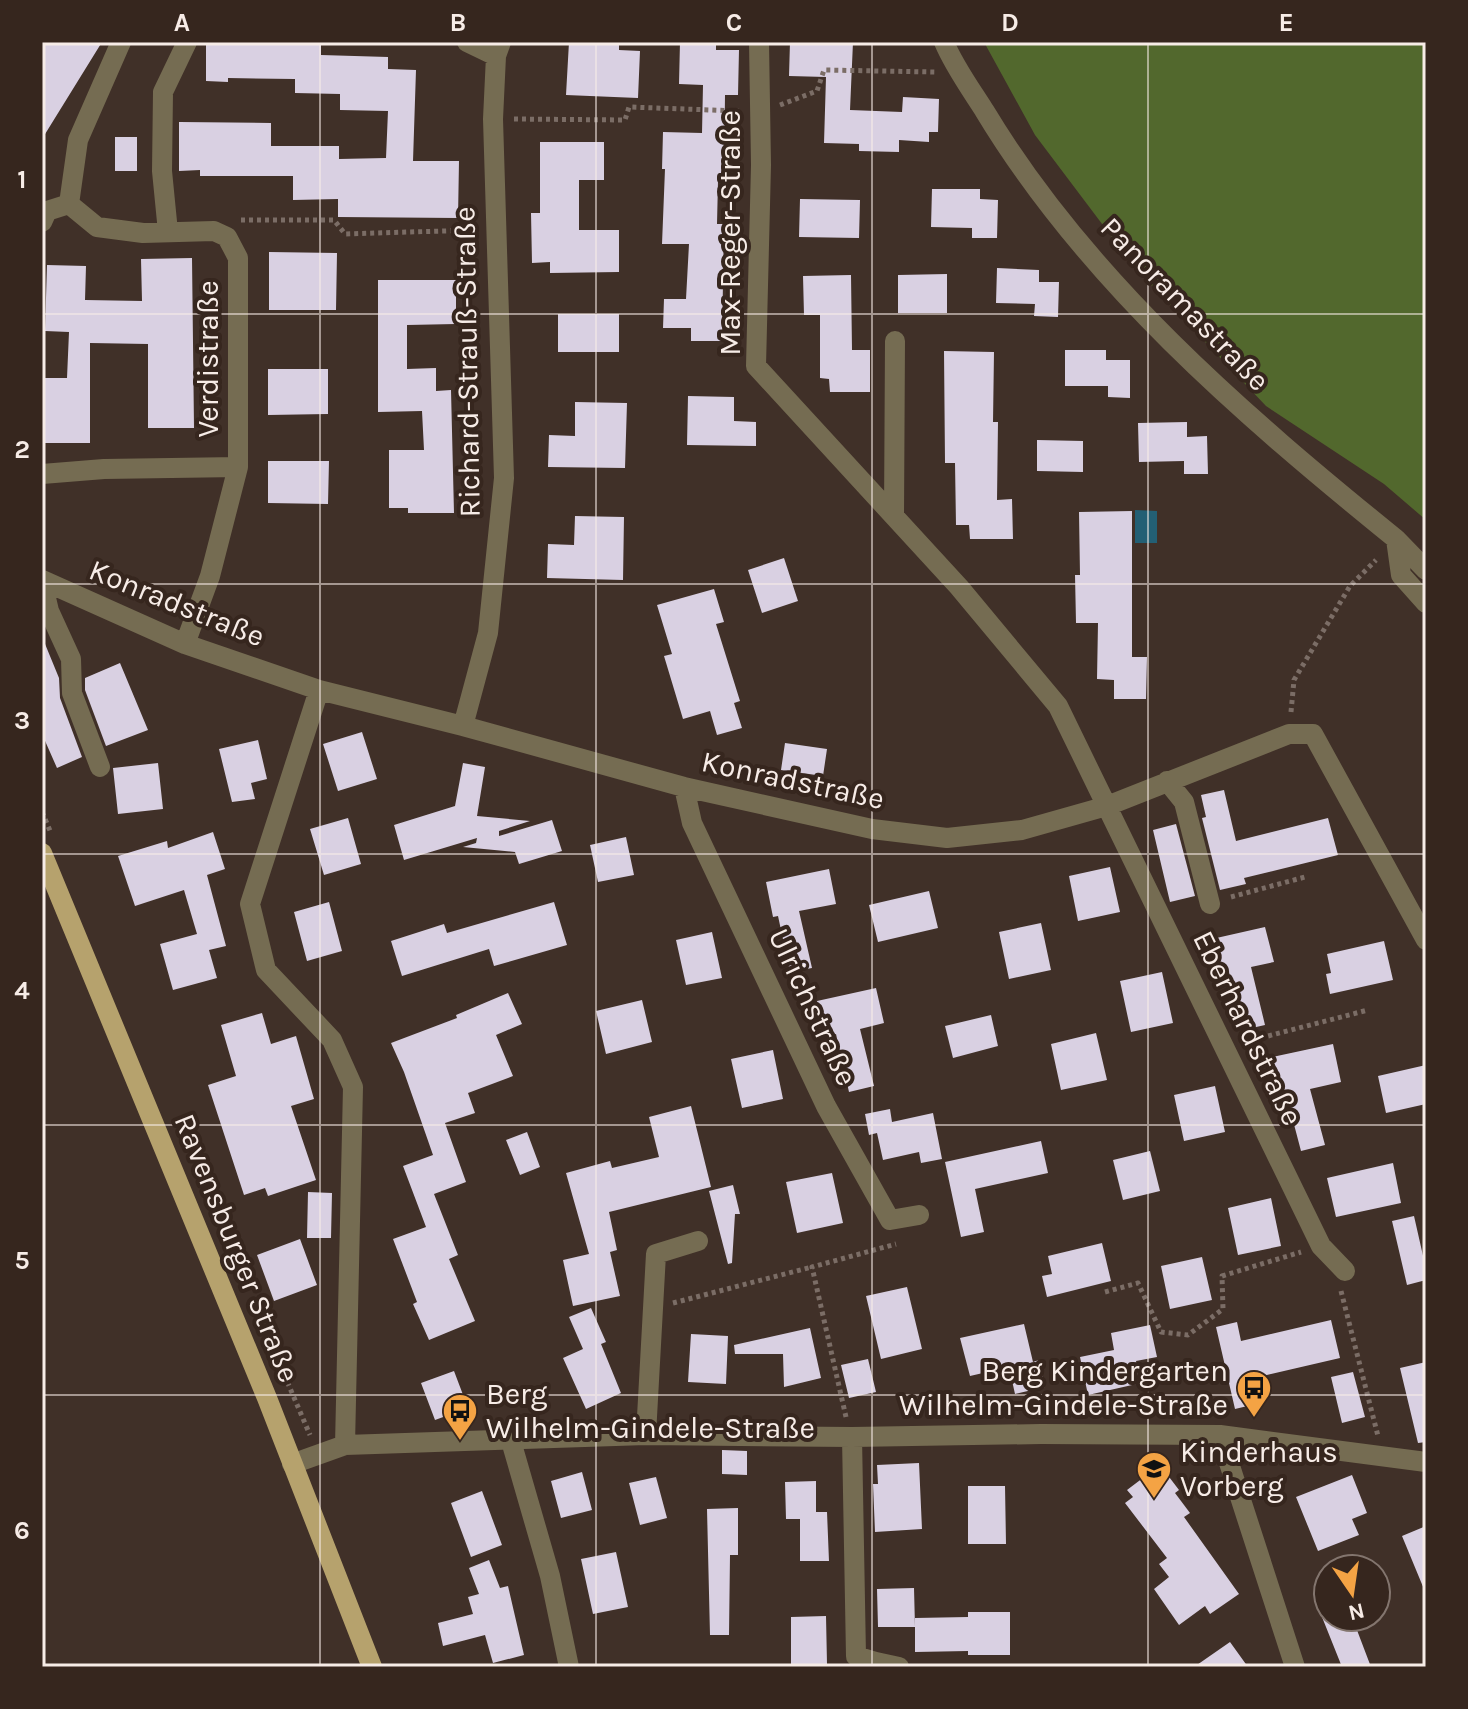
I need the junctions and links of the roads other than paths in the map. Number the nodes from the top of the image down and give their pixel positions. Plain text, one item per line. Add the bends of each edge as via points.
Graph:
1 (121, 42) edge
2 (187, 42) edge
3 (467, 42) edge
4 (759, 42) edge
5 (944, 42) edge
6 (498, 49) edge
7 (69, 204) junction
8 (42, 222) edge
9 (168, 232) junction
10 (895, 341) dead end
11 (238, 467) junction
12 (42, 474) edge
13 (894, 516) junction
14 (1396, 539) junction
15 (1426, 570) edge
16 (42, 581) edge
17 (1426, 603) edge
18 (185, 644) junction
19 (319, 690) junction
20 (463, 726) junction
21 (100, 767) dead end
22 (1167, 781) junction
23 (684, 787) junction
24 (1107, 806) junction
25 (42, 853) edge
26 (1210, 904) dead end
27 (1426, 940) edge
28 (919, 1215) dead end
29 (698, 1241) dead end
30 (1345, 1271) road end
31 (646, 1435) junction
32 (1220, 1435) junction
33 (852, 1437) junction
34 (511, 1441) junction
35 (345, 1445) junction
36 (1426, 1462) edge
37 (292, 1464) junction
38 (876, 1665) edge
39 (372, 1667) edge
40 (569, 1667) edge
41 (899, 1667) edge
42 (1295, 1667) edge

1 - 7 street via 78,140
2 - 9 street via 163,92
3 - 6 street
4 - 13 street, Max-Reger-Straße via 756,366
5 - 14 street, Panoramastraße via 1015,161 1109,277 1190,361
6 - 20 street, Richard-Strauß-Straße via 493,119 504,478 488,633
7 - 8 street via 47,211
7 - 9 street, Verdistraße via 97,227
9 - 11 street, Verdistraße via 214,231 227,237 238,258
10 - 13 street
11 - 12 street
11 - 18 street, Verdistraße via 210,576
13 - 24 street, Max-Reger-Straße via 1058,706
14 - 15 street, Panoramastraße
14 - 17 street via 1401,575
16 - 18 street, Konradstraße
16 - 21 street via 71,659 72,693
18 - 19 street, Konradstraße
19 - 20 street, Konradstraße
19 - 35 street via 250,904 266,970 332,1040 353,1087
20 - 23 street, Konradstraße
22 - 24 street, Konradstraße
22 - 26 street via 1184,802
22 - 27 street, Konradstraße via 1289,734 1313,734
23 - 24 street, Konradstraße via 872,829 947,838 1022,830
23 - 28 street, Ulrichstraße via 692,823 819,1092 890,1220
24 - 30 street, Eberhardstraße via 1321,1246
25 - 37 main road, Ravensburger Straße
29 - 31 street via 656,1254
31 - 33 street
31 - 34 street
32 - 33 street
32 - 36 street
32 - 42 street
33 - 38 street via 856,1656
34 - 35 street
34 - 40 street via 550,1576
35 - 37 street
37 - 39 main road, Ravensburger Straße
38 - 41 street

